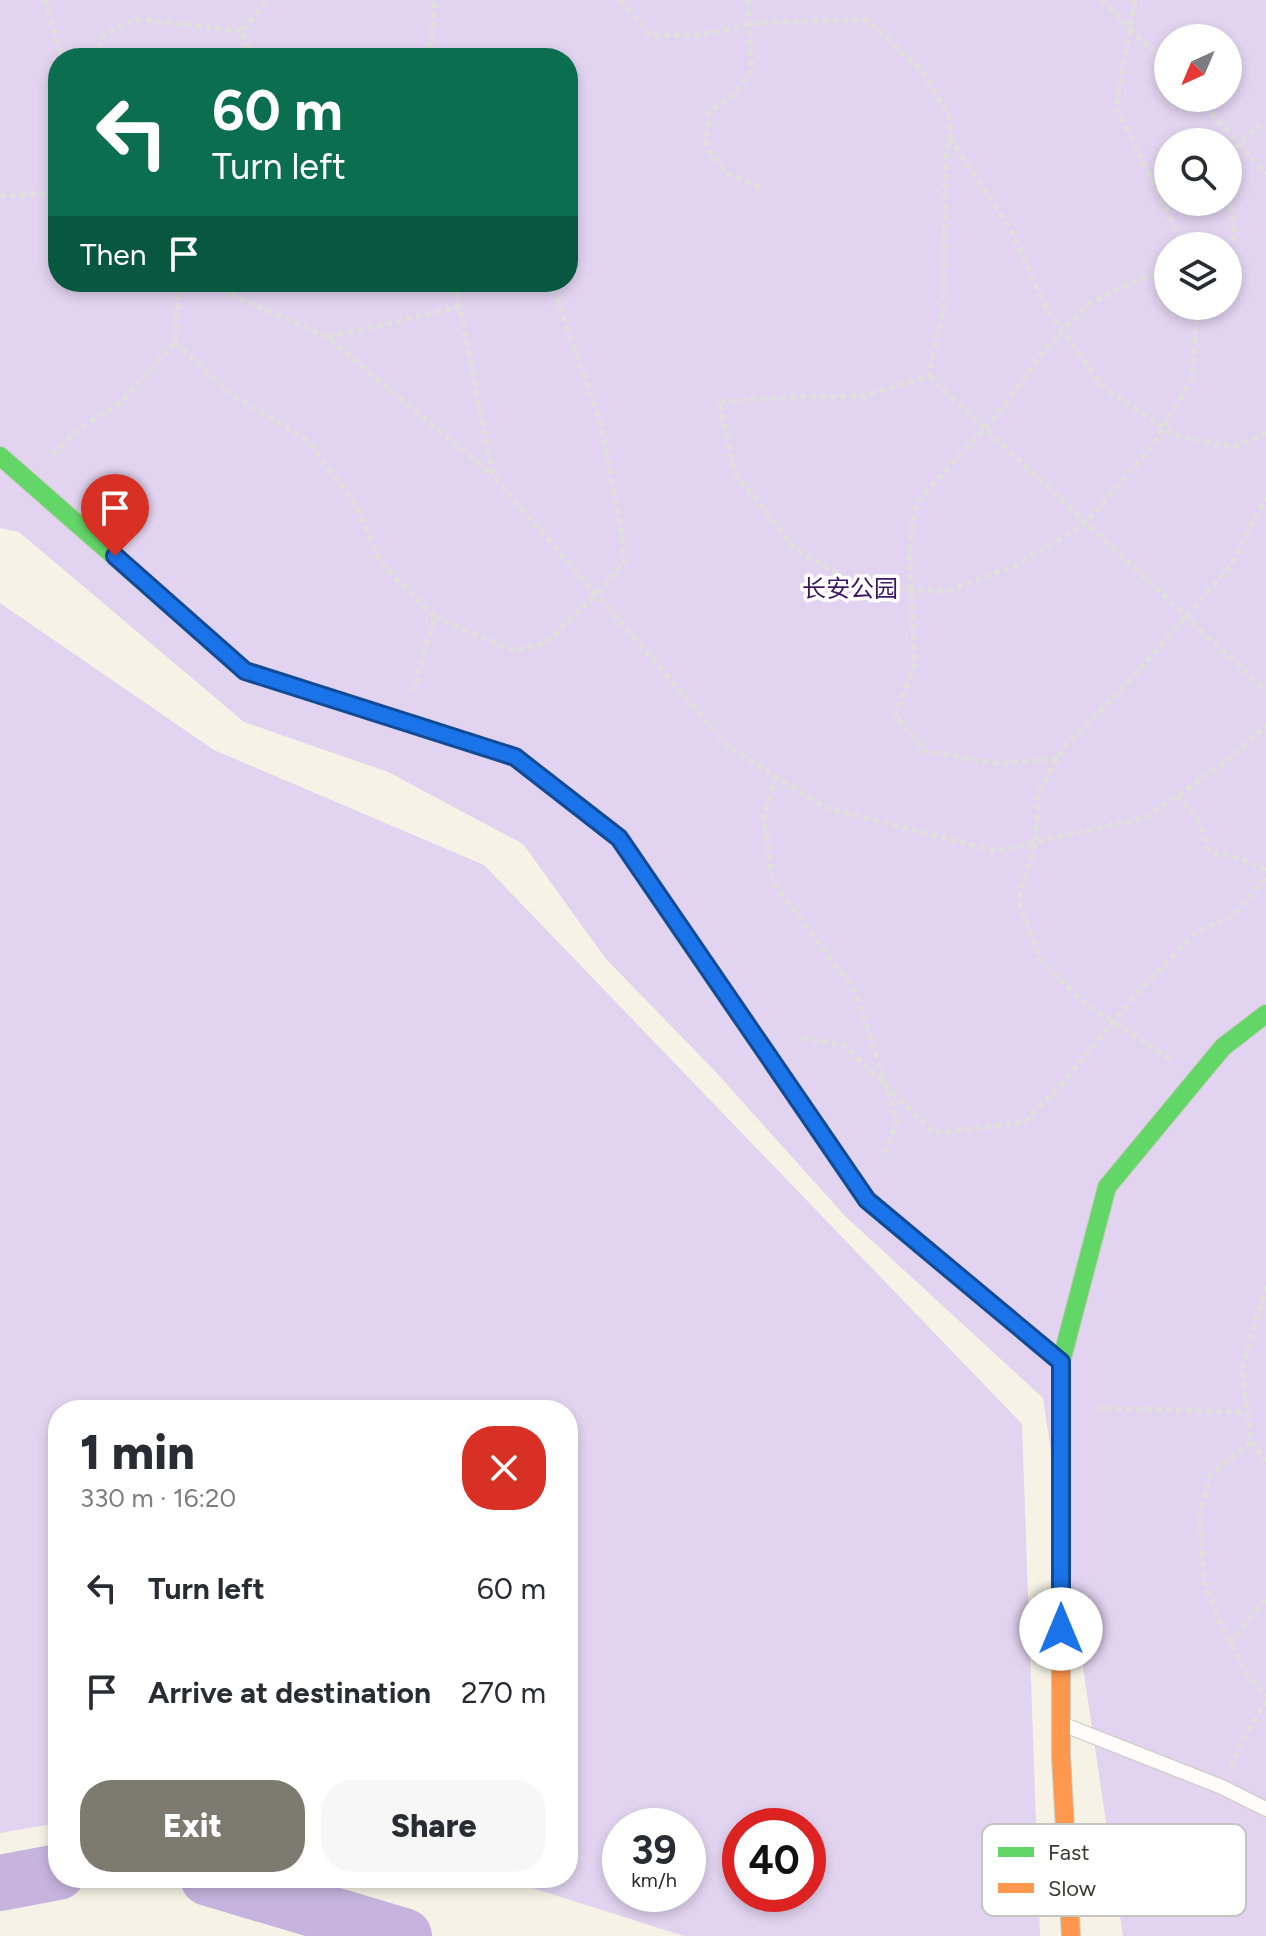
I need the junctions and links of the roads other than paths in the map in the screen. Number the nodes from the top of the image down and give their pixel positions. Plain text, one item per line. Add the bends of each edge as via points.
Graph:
1 (0, 456) edge
2 (1266, 1014) edge
3 (1061, 1362) junction
4 (1061, 1724) junction
5 (1266, 1809) edge
6 (1065, 1824) edge
7 (1070, 1916) edge
8 (1071, 1936) edge

1 - 3 street via 245,671 515,757 619,838 867,1200
2 - 3 street via 1223,1047 1107,1187
3 - 4 street
4 - 5 lane
4 - 6 street
7 - 8 street

